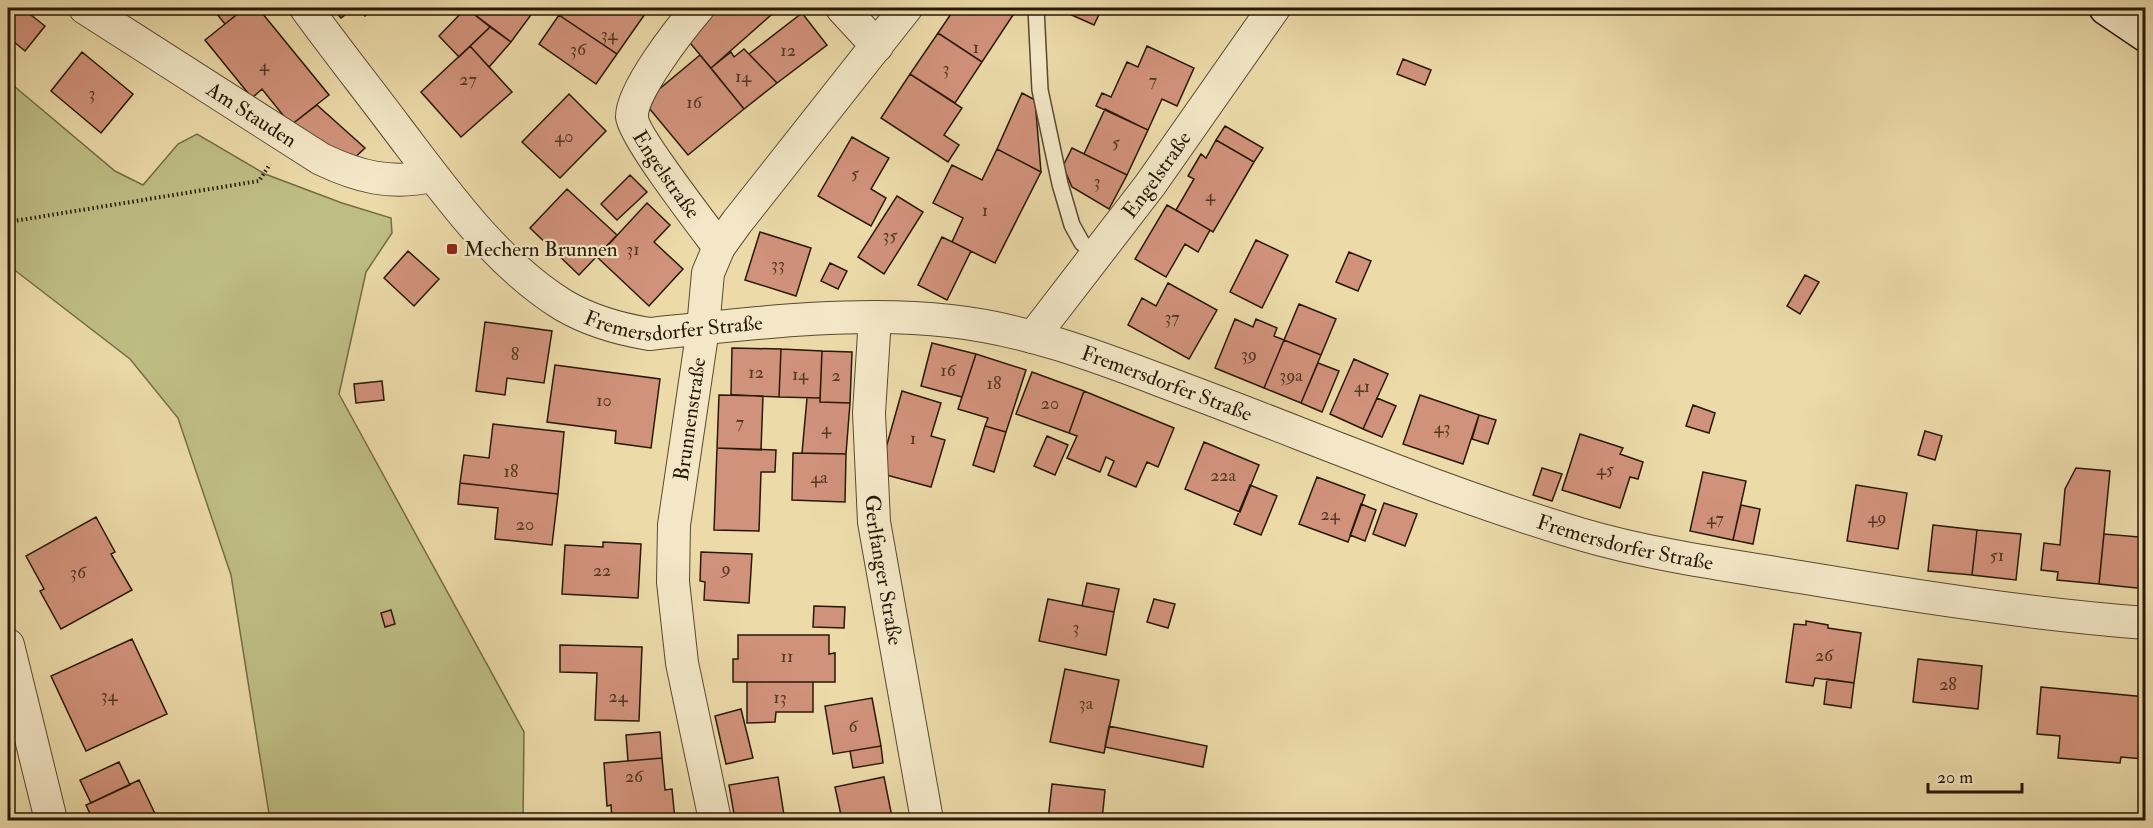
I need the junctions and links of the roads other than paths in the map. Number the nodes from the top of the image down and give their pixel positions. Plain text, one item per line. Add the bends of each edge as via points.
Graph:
1 (85, 8) edge
2 (306, 8) edge
3 (698, 8) edge
4 (842, 8) edge
5 (906, 8) edge
6 (1036, 8) edge
7 (1274, 8) edge
8 (2106, 8) edge
9 (2145, 35) edge
10 (877, 46) junction
11 (432, 176) junction
12 (719, 247) junction
13 (1095, 254) junction
14 (875, 317) junction
15 (703, 328) junction
16 (1033, 337) junction
17 (2145, 623) edge
18 (8, 645) edge
19 (51, 820) edge
20 (715, 820) edge
21 (927, 820) edge

1 - 11 street, Am Stauden via 321,159 354,175 399,181
2 - 11 street, Fremersdorfer Straße
3 - 12 street, Engelstraße via 652,71 635,101 632,118 660,166
4 - 10 street
5 - 10 street, Brunnenstraße
6 - 13 lane via 1040,90 1060,184 1072,225 1082,243
7 - 13 street, Engelstraße via 1150,185
8 - 9 main road
10 - 12 street, Brunnenstraße
11 - 15 street, Fremersdorfer Straße via 480,232 528,279 564,306 617,329 649,334
12 - 15 street, Brunnenstraße via 708,273
13 - 16 street, Engelstraße
14 - 15 street, Fremersdorfer Straße
14 - 16 street, Fremersdorfer Straße via 952,321
14 - 21 street, Gerlfanger Straße via 869,413 874,522
15 - 20 street, Brunnenstraße via 674,525 673,582 682,663
16 - 17 street, Fremersdorfer Straße via 1105,360 1505,510 1584,535 1680,557 1875,589
18 - 19 street

